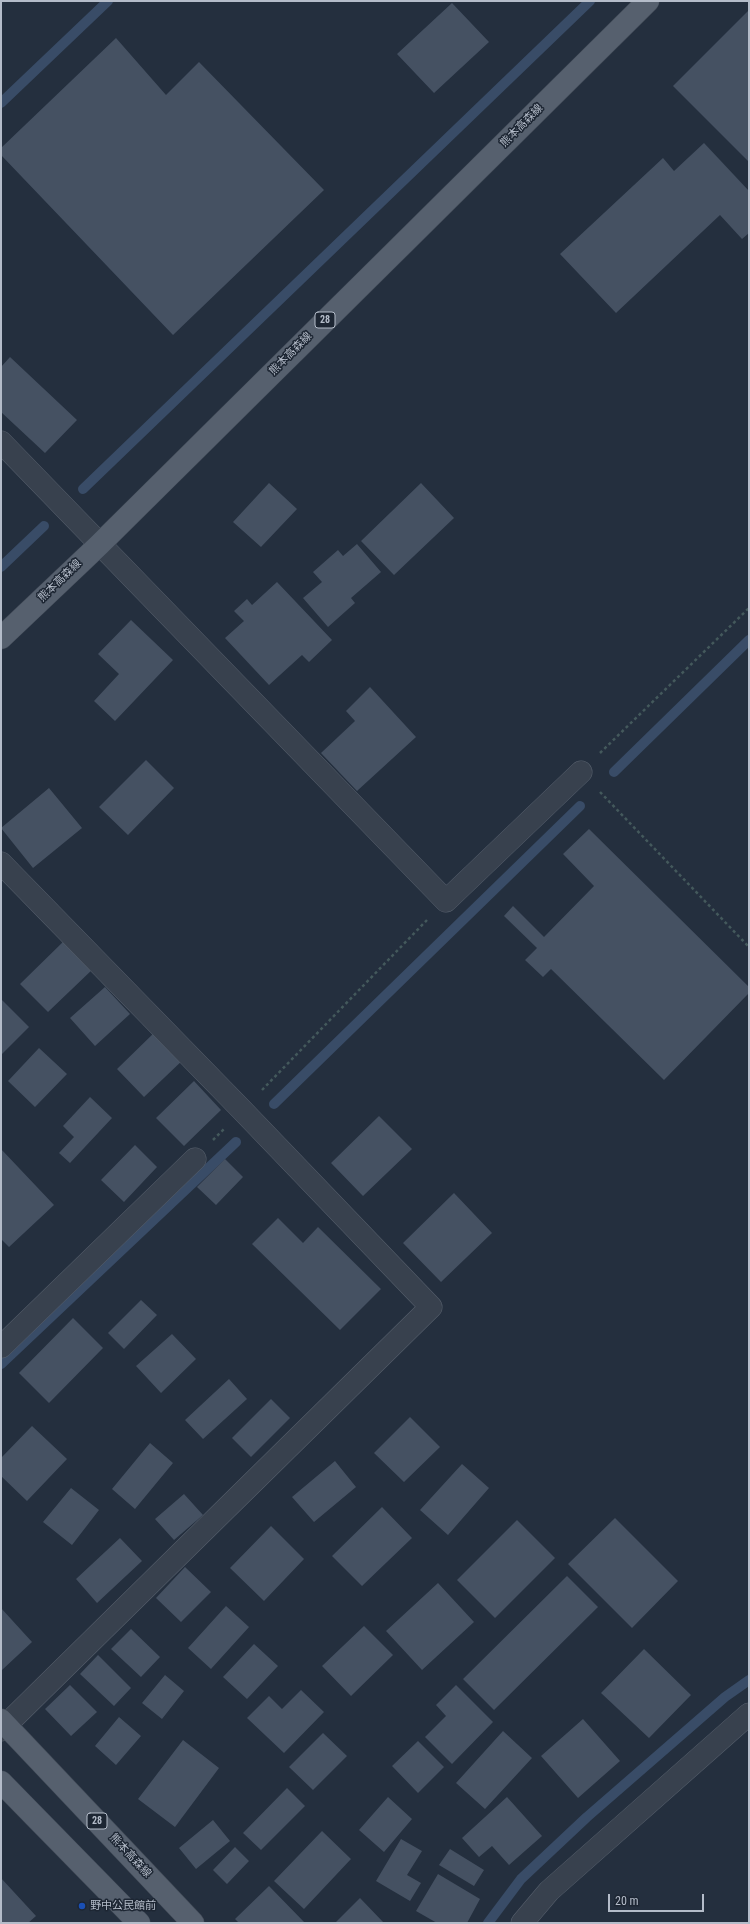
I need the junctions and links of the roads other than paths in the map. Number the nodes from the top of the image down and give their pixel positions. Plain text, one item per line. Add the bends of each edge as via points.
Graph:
1 (648, 1) edge
2 (1, 442) edge
3 (99, 545) junction
4 (1, 638) edge
5 (581, 772) road end
6 (1, 863) edge
7 (195, 1159) road end
8 (1, 1347) edge
9 (749, 1714) edge
10 (3, 1725) edge
11 (1, 1782) edge
12 (139, 1923) edge
13 (192, 1923) edge
14 (522, 1923) edge

1 - 3 main road, 熊本高森線 / 28
2 - 3 street
3 - 4 main road, 熊本高森線 / 28
3 - 5 street via 446,901
6 - 10 street via 431,1307
7 - 8 street
9 - 14 street via 549,1891
10 - 13 main road, 熊本高森線 / 28
11 - 12 main road

